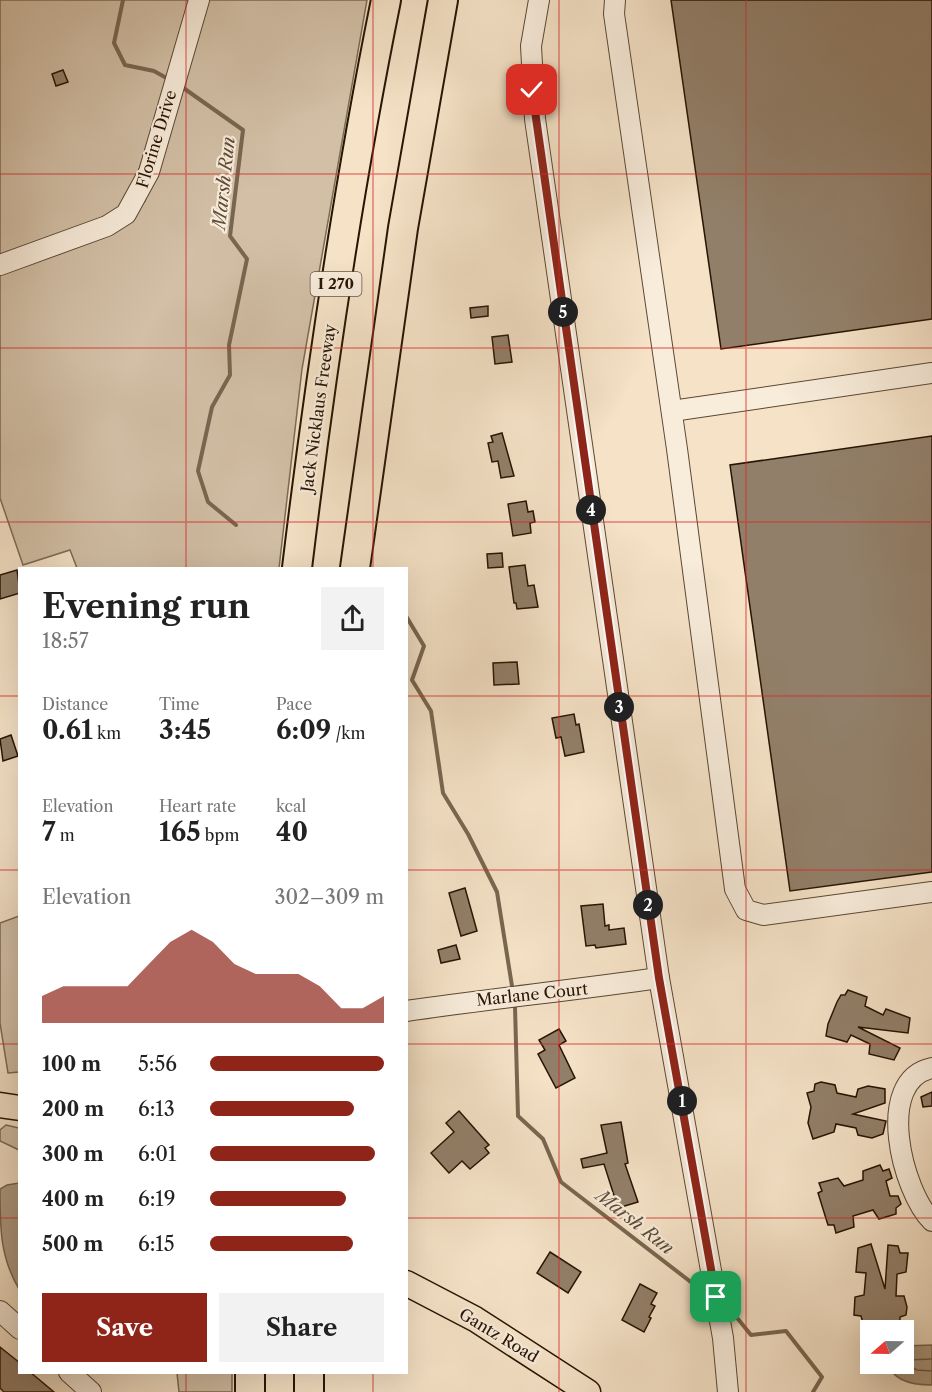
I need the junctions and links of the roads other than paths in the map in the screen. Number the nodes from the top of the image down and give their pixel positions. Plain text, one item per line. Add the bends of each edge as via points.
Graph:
1 (199, 0) edge
2 (386, 0) edge
3 (443, 0) edge
4 (539, 0) edge
5 (615, 0) edge
6 (0, 265) edge
7 (932, 373) edge
8 (672, 411) junction
9 (297, 567) edge
10 (355, 567) edge
11 (932, 892) edge
12 (659, 978) junction
13 (408, 1011) edge
14 (932, 1068) edge
15 (0, 1105) edge
16 (18, 1108) edge
17 (932, 1221) edge
18 (408, 1284) edge
19 (0, 1311) edge
20 (18, 1327) edge
21 (71, 1374) edge
22 (250, 1374) edge
23 (309, 1374) edge
24 (91, 1392) edge
25 (250, 1392) edge
26 (309, 1392) edge
27 (588, 1392) edge
28 (728, 1392) edge

1 - 6 street, Florine Drive via 149,172 126,214 107,226
2 - 9 highway, Jack Nicklaus Freeway / I 270 via 320,384
3 - 10 highway via 400,251
4 - 12 street via 531,46 532,90
5 - 8 street
7 - 8 street
8 - 11 street via 735,889 746,909 763,915
12 - 13 street, Marlane Court
12 - 28 street via 718,1306
14 - 17 street via 909,1079 898,1104 902,1157 922,1211
15 - 16 main road
18 - 27 main road, Gantz Road via 475,1318
19 - 20 street
21 - 24 street
22 - 25 highway
23 - 26 highway

